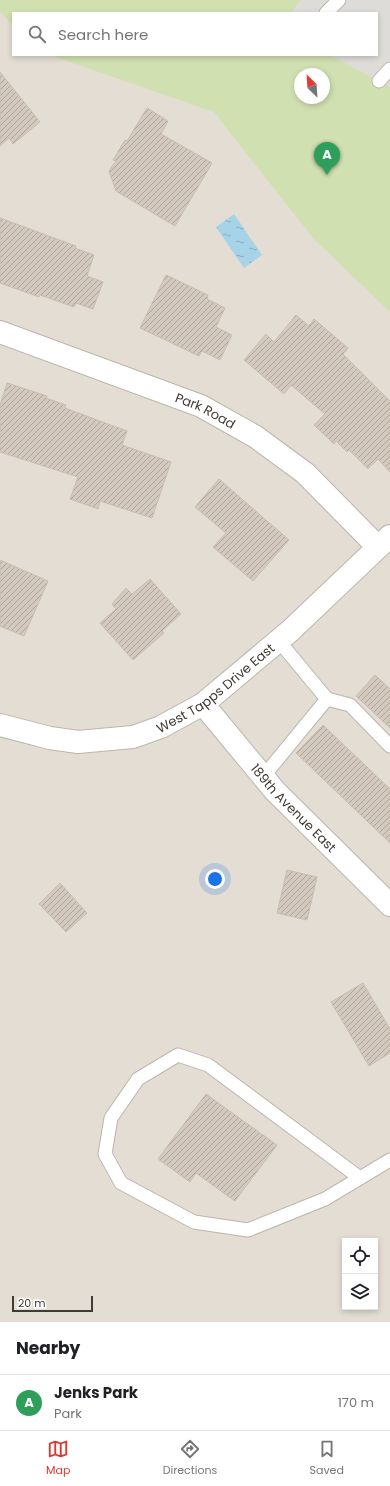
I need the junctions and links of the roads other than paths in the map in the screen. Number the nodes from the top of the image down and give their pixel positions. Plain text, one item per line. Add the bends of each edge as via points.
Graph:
1 (339, 0) edge
2 (327, 12) edge
3 (390, 70) edge
4 (379, 81) dead end
5 (0, 332) edge
6 (384, 541) edge
7 (278, 640) junction
8 (327, 699) junction
9 (203, 704) junction
10 (0, 725) edge
11 (390, 746) edge
12 (263, 777) junction
13 (390, 905) edge
14 (390, 1160) edge
15 (360, 1178) junction

1 - 2 lane
3 - 4 lane
5 - 6 street, Park Road via 201,406 256,437 305,473
6 - 7 street, West Tapps Drive East
7 - 8 lane
7 - 9 street, West Tapps Drive East
8 - 11 lane via 350,705
8 - 12 lane
9 - 10 street, West Tapps Drive East via 161,727 133,737 109,740 78,742 50,738
9 - 12 street, 189th Avenue East
12 - 13 street, 189th Avenue East via 274,791
14 - 15 lane
15 - 15 lane via 325,1199 248,1230 194,1222 121,1183 105,1154 111,1118 138,1079 178,1055 208,1065

